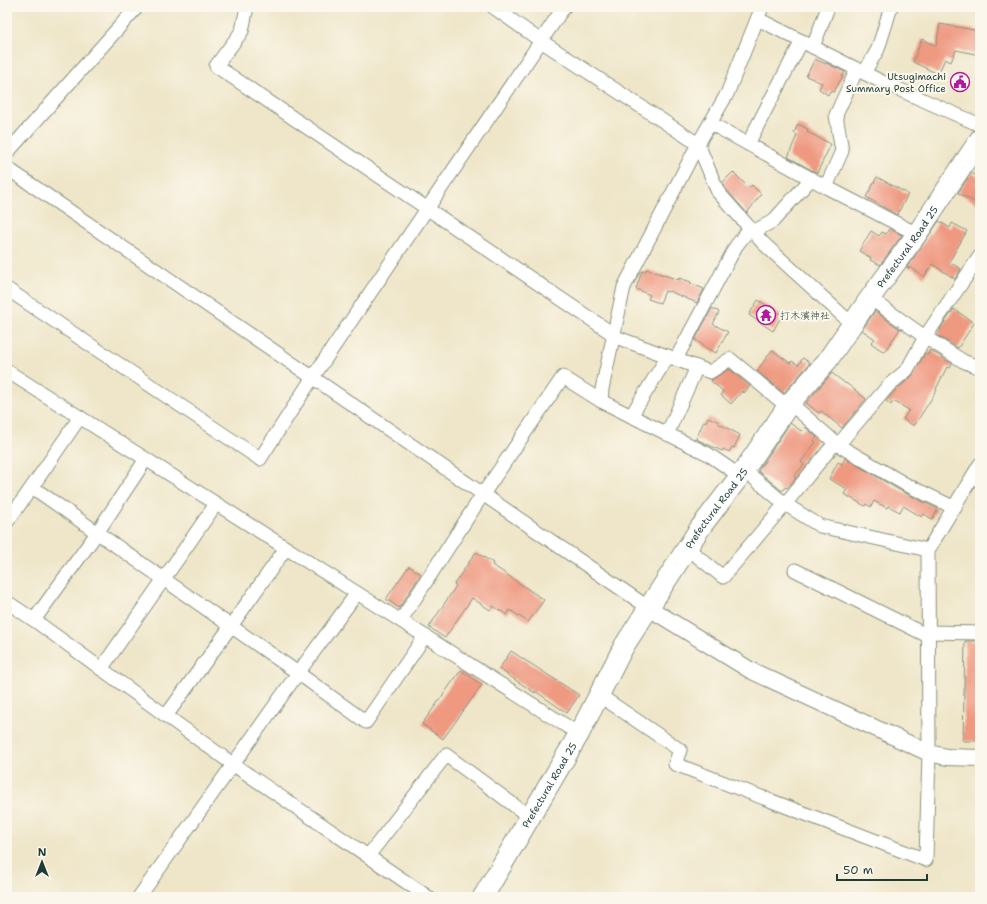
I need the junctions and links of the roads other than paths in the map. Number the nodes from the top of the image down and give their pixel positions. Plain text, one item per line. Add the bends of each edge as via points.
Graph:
1 (137, 7) edge
2 (247, 7) edge
3 (493, 7) edge
4 (564, 7) edge
5 (828, 7) edge
6 (891, 7) edge
7 (760, 13) edge
8 (542, 41) junction
9 (808, 44) junction
10 (861, 71) junction
11 (710, 123) junction
12 (980, 125) edge
13 (980, 139) edge
14 (698, 144) junction
15 (748, 144) junction
16 (7, 152) edge
17 (7, 168) edge
18 (811, 179) junction
19 (826, 187) junction
20 (427, 209) junction
21 (752, 230) junction
22 (917, 234) junction
23 (980, 256) edge
24 (7, 289) edge
25 (870, 298) junction
26 (852, 324) junction
27 (613, 335) junction
28 (925, 337) junction
29 (672, 358) junction
30 (697, 367) junction
31 (980, 368) edge
32 (7, 371) edge
33 (313, 377) junction
34 (601, 401) junction
35 (789, 405) junction
36 (630, 416) junction
37 (80, 417) junction
38 (667, 434) junction
39 (836, 444) junction
40 (146, 459) junction
41 (980, 464) edge
42 (742, 473) junction
43 (32, 487) junction
44 (483, 494) junction
45 (216, 504) junction
46 (785, 504) junction
47 (954, 508) junction
48 (7, 522) edge
49 (97, 533) junction
50 (286, 548) junction
51 (687, 548) junction
52 (928, 550) junction
53 (795, 570) dead end
54 (164, 579) junction
55 (357, 592) junction
56 (7, 602) edge
57 (649, 608) junction
58 (34, 620) junction
59 (401, 620) junction
60 (231, 626) junction
61 (980, 633) edge
62 (928, 634) junction
63 (425, 636) junction
64 (101, 669) junction
65 (298, 673) junction
66 (599, 695) junction
67 (166, 716) junction
68 (579, 734) junction
69 (929, 753) junction
70 (980, 758) edge
71 (234, 765) junction
72 (530, 817) junction
73 (368, 856) junction
74 (139, 897) edge
75 (428, 897) edge
76 (483, 897) edge

1 - 16 street
2 - 20 street via 242,31 216,66
3 - 8 street
4 - 8 street
5 - 9 street
6 - 10 street via 878,49
7 - 9 street
7 - 11 street via 728,94
8 - 14 street
8 - 20 street
9 - 10 street
9 - 15 street via 767,107
10 - 12 street
10 - 19 street via 836,115 842,151
11 - 14 street
11 - 15 street
13 - 22 main road, Prefectural Road 25
14 - 21 street via 718,192
14 - 27 street via 624,287
15 - 18 street
17 - 33 street
18 - 19 street
18 - 21 street via 773,220
19 - 22 street
20 - 27 street
20 - 33 street
21 - 26 street
21 - 29 street via 736,246
22 - 25 main road, Prefectural Road 25
23 - 28 street
24 - 33 street via 260,459
25 - 26 main road, Prefectural Road 25
25 - 28 street
26 - 35 main road, Prefectural Road 25 via 827,360
27 - 29 street
27 - 34 street
28 - 31 street via 963,361
28 - 39 street via 907,370 889,385
29 - 30 street
29 - 36 street
30 - 35 street via 710,372 730,359
30 - 38 street
32 - 37 street
33 - 44 street
34 - 36 street
34 - 44 street via 563,377
35 - 39 street
35 - 42 main road, Prefectural Road 25
36 - 38 street
37 - 40 street
37 - 43 street
38 - 42 street
39 - 46 street
39 - 47 street via 905,484
40 - 45 street
40 - 49 street
41 - 47 street
42 - 46 street
42 - 51 main road, Prefectural Road 25
43 - 48 street
43 - 49 street
44 - 57 street
44 - 59 street
45 - 50 street
45 - 54 street
46 - 51 street via 723,577
46 - 52 street via 820,526
47 - 52 street
49 - 54 street
49 - 58 street
50 - 55 street
50 - 60 street
51 - 57 main road, Prefectural Road 25
52 - 62 street
53 - 62 street
54 - 60 street
54 - 64 street
55 - 59 street
55 - 65 street
56 - 58 street
57 - 66 main road, Prefectural Road 25 via 624,646
57 - 69 street via 750,670
58 - 64 street
59 - 63 street
60 - 65 street
60 - 67 street
61 - 62 street
62 - 69 street
63 - 65 street via 366,722
63 - 68 street
64 - 67 street
65 - 71 street
66 - 68 main road, Prefectural Road 25
66 - 69 street via 680,750 675,764 926,860
67 - 71 street
68 - 72 main road, Prefectural Road 25
69 - 70 street via 947,757
71 - 73 street
71 - 74 street
72 - 73 street via 446,755
72 - 76 main road, Prefectural Road 25
73 - 75 street

